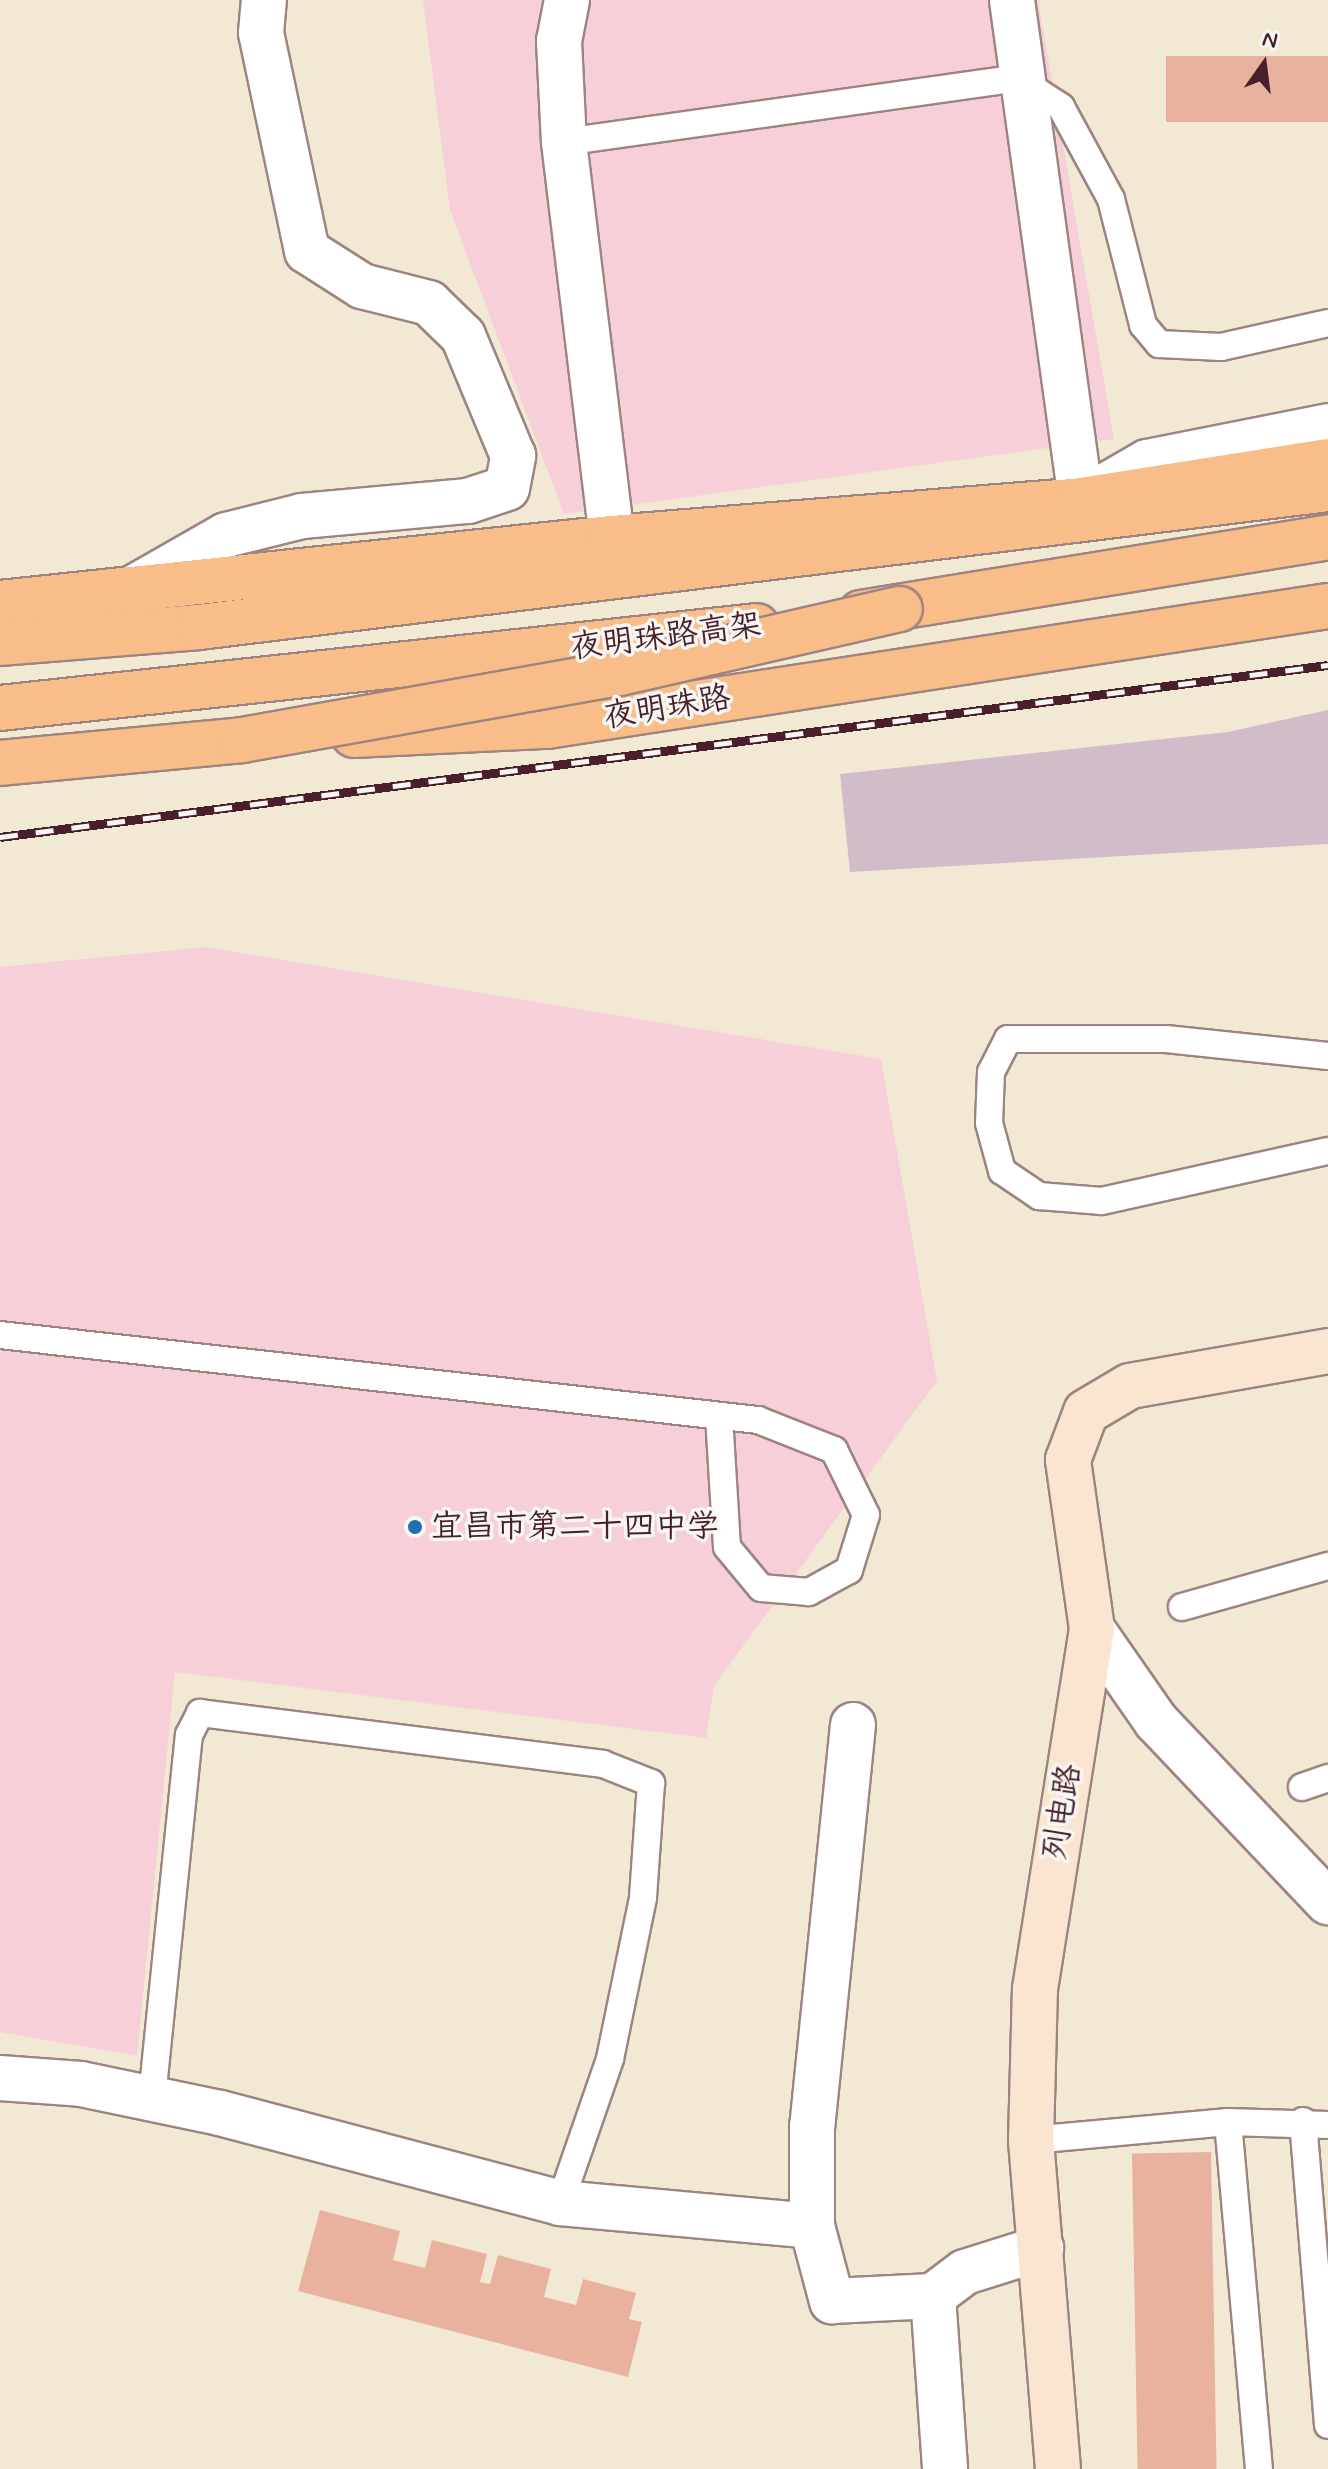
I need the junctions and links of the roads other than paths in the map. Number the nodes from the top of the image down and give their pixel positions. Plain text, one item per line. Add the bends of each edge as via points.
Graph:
1 (264, 0) edge
2 (567, 0) edge
3 (1012, 0) edge
4 (1017, 78) junction
5 (564, 142) junction
6 (1328, 323) edge
7 (1328, 426) edge
8 (1328, 461) edge
9 (1328, 489) edge
10 (1081, 500) junction
11 (1328, 537) edge
12 (612, 538) junction
13 (124, 593) junction
14 (0, 603) edge
15 (1328, 606) edge
16 (900, 609) junction
17 (0, 643) edge
18 (0, 708) edge
19 (0, 751) edge
20 (0, 763) edge
21 (1328, 1058) edge
22 (1328, 1151) edge
23 (0, 1335) edge
24 (1328, 1351) edge
25 (719, 1416) junction
26 (1328, 1566) edge
27 (1182, 1607) dead end
28 (1092, 1629) junction
29 (853, 1725) dead end
30 (1328, 1778) edge
31 (1302, 1787) dead end
32 (1328, 1902) edge
33 (0, 2078) edge
34 (152, 2098) junction
35 (1228, 2122) junction
36 (1316, 2123) edge
37 (1031, 2140) junction
38 (560, 2203) junction
39 (812, 2226) junction
40 (1041, 2248) junction
41 (933, 2296) junction
42 (1328, 2425) edge
43 (945, 2469) edge
44 (1058, 2469) edge
45 (1259, 2469) edge

1 - 13 street via 261,33 307,251 362,286 429,303 463,336 513,456 507,488 468,501 302,516 226,535
2 - 5 street via 559,41
3 - 4 street
4 - 5 lane
4 - 6 lane via 1061,107 1111,199 1143,325 1159,344 1221,347
4 - 10 street
5 - 12 street
7 - 10 street via 1147,462
8 - 10 main road
9 - 17 main road, 夜明珠路高架 via 215,625
10 - 12 main road
11 - 16 main road, 夜明珠路高架
12 - 13 main road
13 - 14 main road
15 - 19 main road, 夜明珠路 via 547,726
16 - 18 main road, 夜明珠路高架, bridge
16 - 20 main road, bridge via 620,673 257,738
21 - 22 lane via 1166,1039 1008,1039 991,1072 989,1123 1002,1171 1039,1196 1102,1201
23 - 25 lane
24 - 28 street, 列电路 via 1130,1386 1086,1412 1068,1460
25 - 25 lane via 758,1420 834,1450 866,1515 849,1570 809,1592 761,1588 727,1547
26 - 27 lane
28 - 32 street via 1156,1721
28 - 37 street, 列电路 via 1035,1989
29 - 39 street via 812,2126
30 - 31 lane
33 - 34 street
34 - 38 street
34 - 38 lane via 189,1735 200,1713 603,1764 651,1783 643,1898 610,2059
35 - 36 lane
35 - 37 lane
35 - 45 lane
36 - 42 lane
37 - 40 street, 列电路
38 - 39 street
39 - 41 street via 832,2301
40 - 41 street via 965,2272
40 - 44 street, 列电路
41 - 43 street

